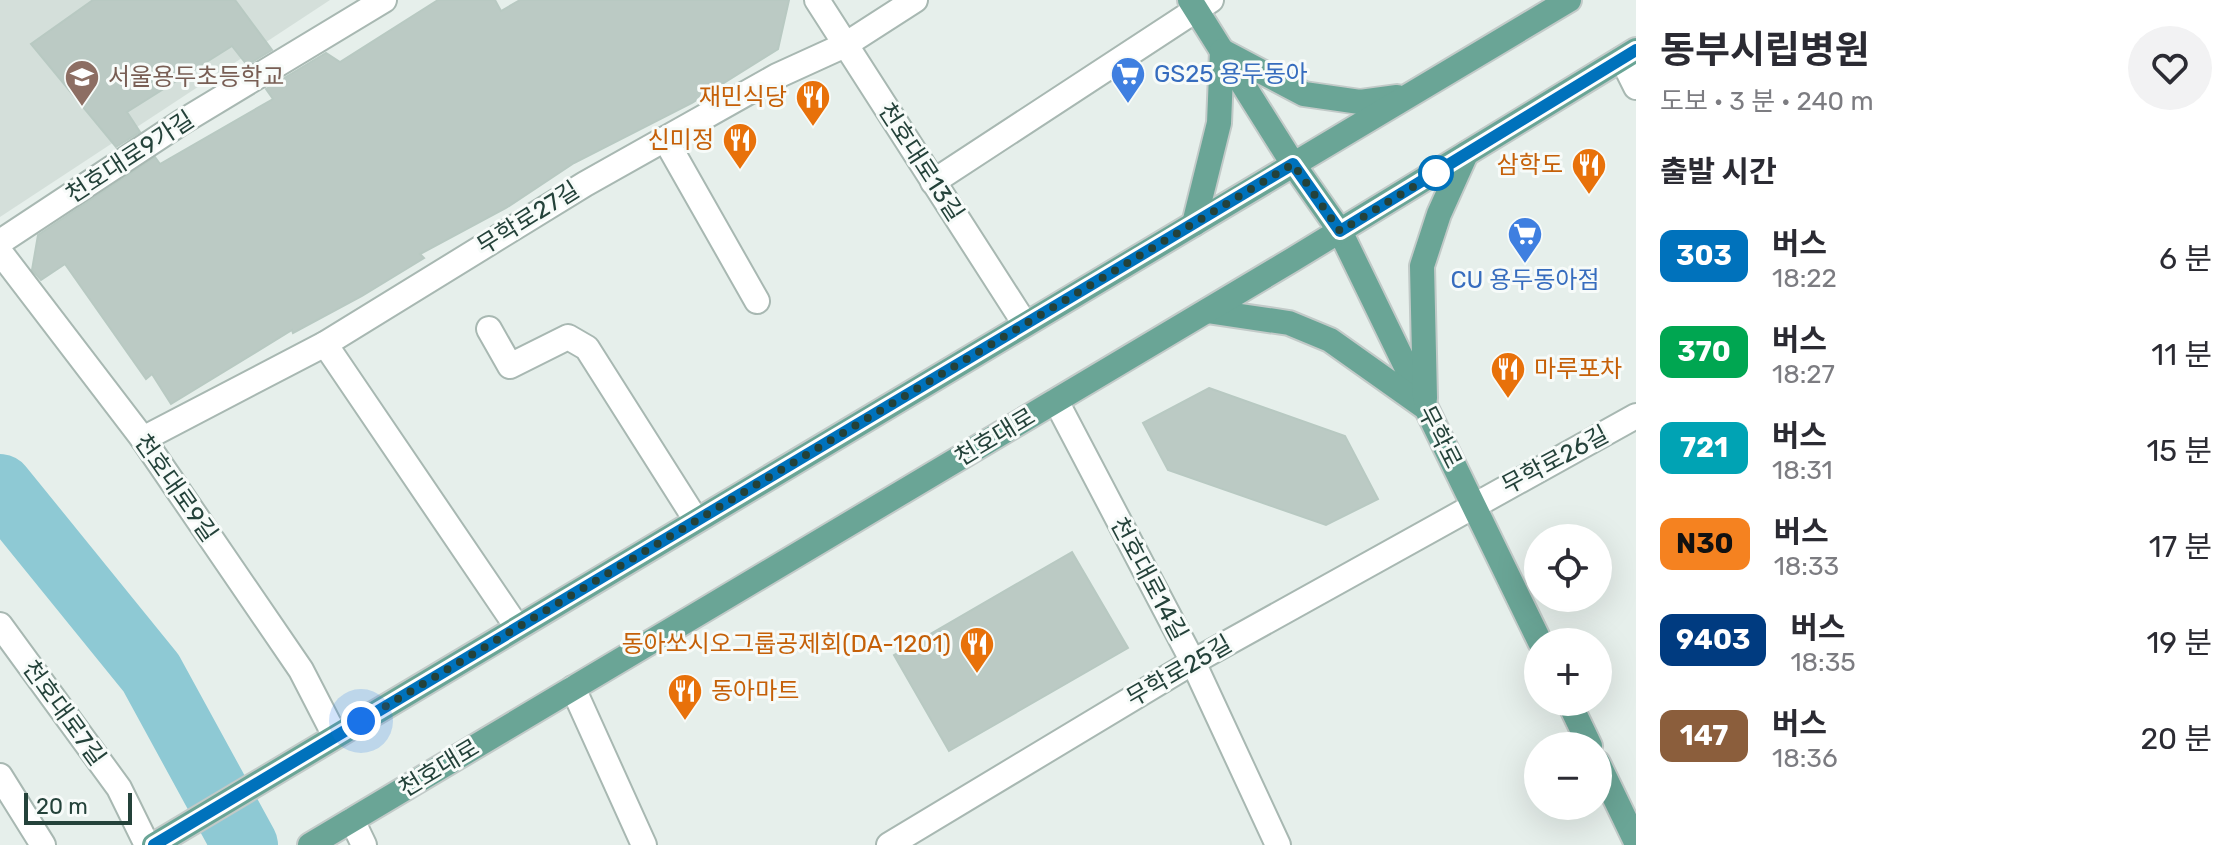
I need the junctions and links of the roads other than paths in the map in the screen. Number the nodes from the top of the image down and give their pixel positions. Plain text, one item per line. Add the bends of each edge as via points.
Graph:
1 (384, 0) edge
2 (817, 0) edge
3 (915, 0) edge
4 (1569, 0) edge
5 (1199, 3) edge
6 (845, 45) junction
7 (1222, 51) junction
8 (1629, 55) edge
9 (1636, 87) edge
10 (1410, 95) junction
11 (665, 139) junction
12 (1466, 154) junction
13 (1293, 164) junction
14 (933, 182) junction
15 (1194, 224) junction
16 (1340, 231) junction
17 (0, 242) edge
18 (0, 252) edge
19 (757, 301) dead end
20 (1207, 311) junction
21 (1025, 324) junction
22 (489, 329) dead end
23 (325, 344) junction
24 (1409, 375) dead end
25 (1056, 401) junction
26 (1426, 409) junction
27 (1636, 416) edge
28 (143, 439) junction
29 (1473, 504) junction
30 (696, 520) junction
31 (0, 625) edge
32 (517, 627) junction
33 (1533, 628) edge
34 (1193, 662) junction
35 (573, 688) junction
36 (335, 736) junction
37 (0, 776) edge
38 (1612, 792) edge
39 (352, 820) junction
40 (1636, 842) edge
41 (43, 845) edge
42 (147, 845) edge
43 (154, 845) edge
44 (310, 845) edge
45 (364, 845) edge
46 (644, 845) edge
47 (889, 845) edge
48 (1278, 845) edge

1 - 17 street, 천호대로9가길 via 182,122
2 - 6 street, 천호대로13길
3 - 6 street, 무학로27길
4 - 10 main road
5 - 7 main road, 무학로
5 - 14 street, 무학로
6 - 11 street, 무학로27길
6 - 14 street, 천호대로13길
7 - 10 main road via 1304,94 1360,102
7 - 13 main road, 무학로
7 - 15 main road via 1219,123
8 - 9 street
8 - 12 main road, 천호대로
10 - 13 main road
11 - 19 street
11 - 23 street, 무학로27길
12 - 16 main road, 천호대로
12 - 26 main road via 1422,266
13 - 15 main road
13 - 16 main road, 무학로
14 - 21 street, 천호대로13길
15 - 21 main road
16 - 20 main road, 천호대로
16 - 24 main road, 무학로
16 - 26 main road, 무학로
18 - 28 street, 천호대로9길
20 - 25 main road, 천호대로
20 - 26 main road via 1289,323 1330,340
21 - 30 main road
22 - 30 street via 510,366 568,337 587,348
23 - 28 street, 무학로27길
23 - 32 street
25 - 34 street, 천호대로14길
25 - 35 main road, 천호대로
26 - 29 main road, 무학로
27 - 29 street, 무학로26길
28 - 36 street, 천호대로9길 via 301,670
29 - 33 main road, 무학로
29 - 34 street, 무학로25길
30 - 32 main road
31 - 42 street, 천호대로7길 via 119,788
32 - 36 main road
34 - 47 street, 무학로25길
34 - 48 street, 천호대로14길
35 - 39 main road, 천호대로
35 - 46 street
36 - 43 main road
37 - 41 street
38 - 40 main road
39 - 44 main road, 천호대로
39 - 45 street

